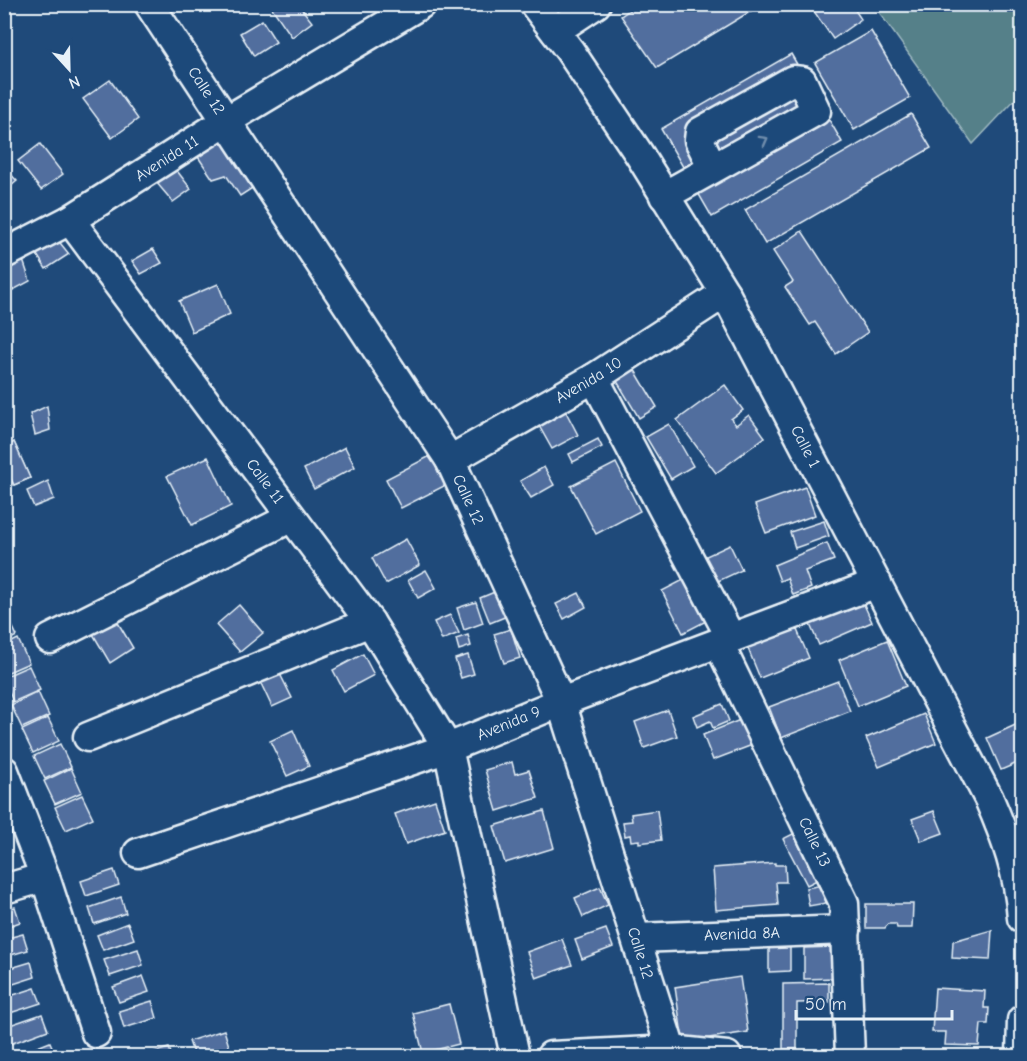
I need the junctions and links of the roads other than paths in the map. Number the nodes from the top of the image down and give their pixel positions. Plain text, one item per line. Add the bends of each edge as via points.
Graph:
1 (149, 4) edge
2 (421, 4) edge
3 (534, 4) edge
4 (596, 4) edge
5 (555, 31) junction
6 (226, 121) junction
7 (713, 168) dead end
8 (664, 196) junction
9 (70, 220) junction
10 (4, 254) edge
11 (725, 293) junction
12 (594, 378) junction
13 (450, 460) junction
14 (290, 518) junction
15 (877, 583) junction
16 (370, 622) junction
17 (50, 639) dead end
18 (725, 641) junction
19 (561, 702) junction
20 (88, 737) dead end
21 (448, 748) junction
22 (4, 771) edge
23 (138, 853) dead end
24 (45, 877) junction
25 (4, 888) edge
26 (1023, 918) edge
27 (846, 930) junction
28 (637, 938) junction
29 (1023, 1020) edge
30 (96, 1033) dead end
31 (671, 1050) junction
32 (515, 1056) edge
33 (551, 1056) edge
34 (727, 1056) edge
35 (850, 1056) edge
36 (1021, 1056) edge

1 - 6 street, Calle 12
2 - 6 street, Avenida 11
3 - 5 street, Calle 1
4 - 5 street
5 - 8 street, Calle 1
6 - 9 street, Avenida 11
6 - 13 street, Calle 12
7 - 8 street
8 - 11 street, Calle 1
9 - 10 street, Avenida 11
9 - 14 street, Calle 11
11 - 12 street, Avenida 10
11 - 15 street, Calle 1
12 - 13 street, Avenida 10
12 - 18 street, Calle 13
13 - 19 street, Calle 12
14 - 16 street, Calle 11
14 - 17 street
15 - 18 street, Avenida 9
15 - 26 street, Calle 1 via 997,818 1010,848
16 - 20 street
16 - 21 street, Calle 11
18 - 19 street, Avenida 9
18 - 27 street, Calle 13 via 844,903
19 - 21 street, Avenida 9
19 - 28 street, Calle 12
21 - 23 street, Avenida 9
21 - 32 street, Calle 11
22 - 24 street
24 - 25 street
24 - 30 street
27 - 28 street, Avenida 8A
27 - 35 street, Calle 13
28 - 31 street, Calle 12
29 - 36 street
31 - 33 street
31 - 34 street

